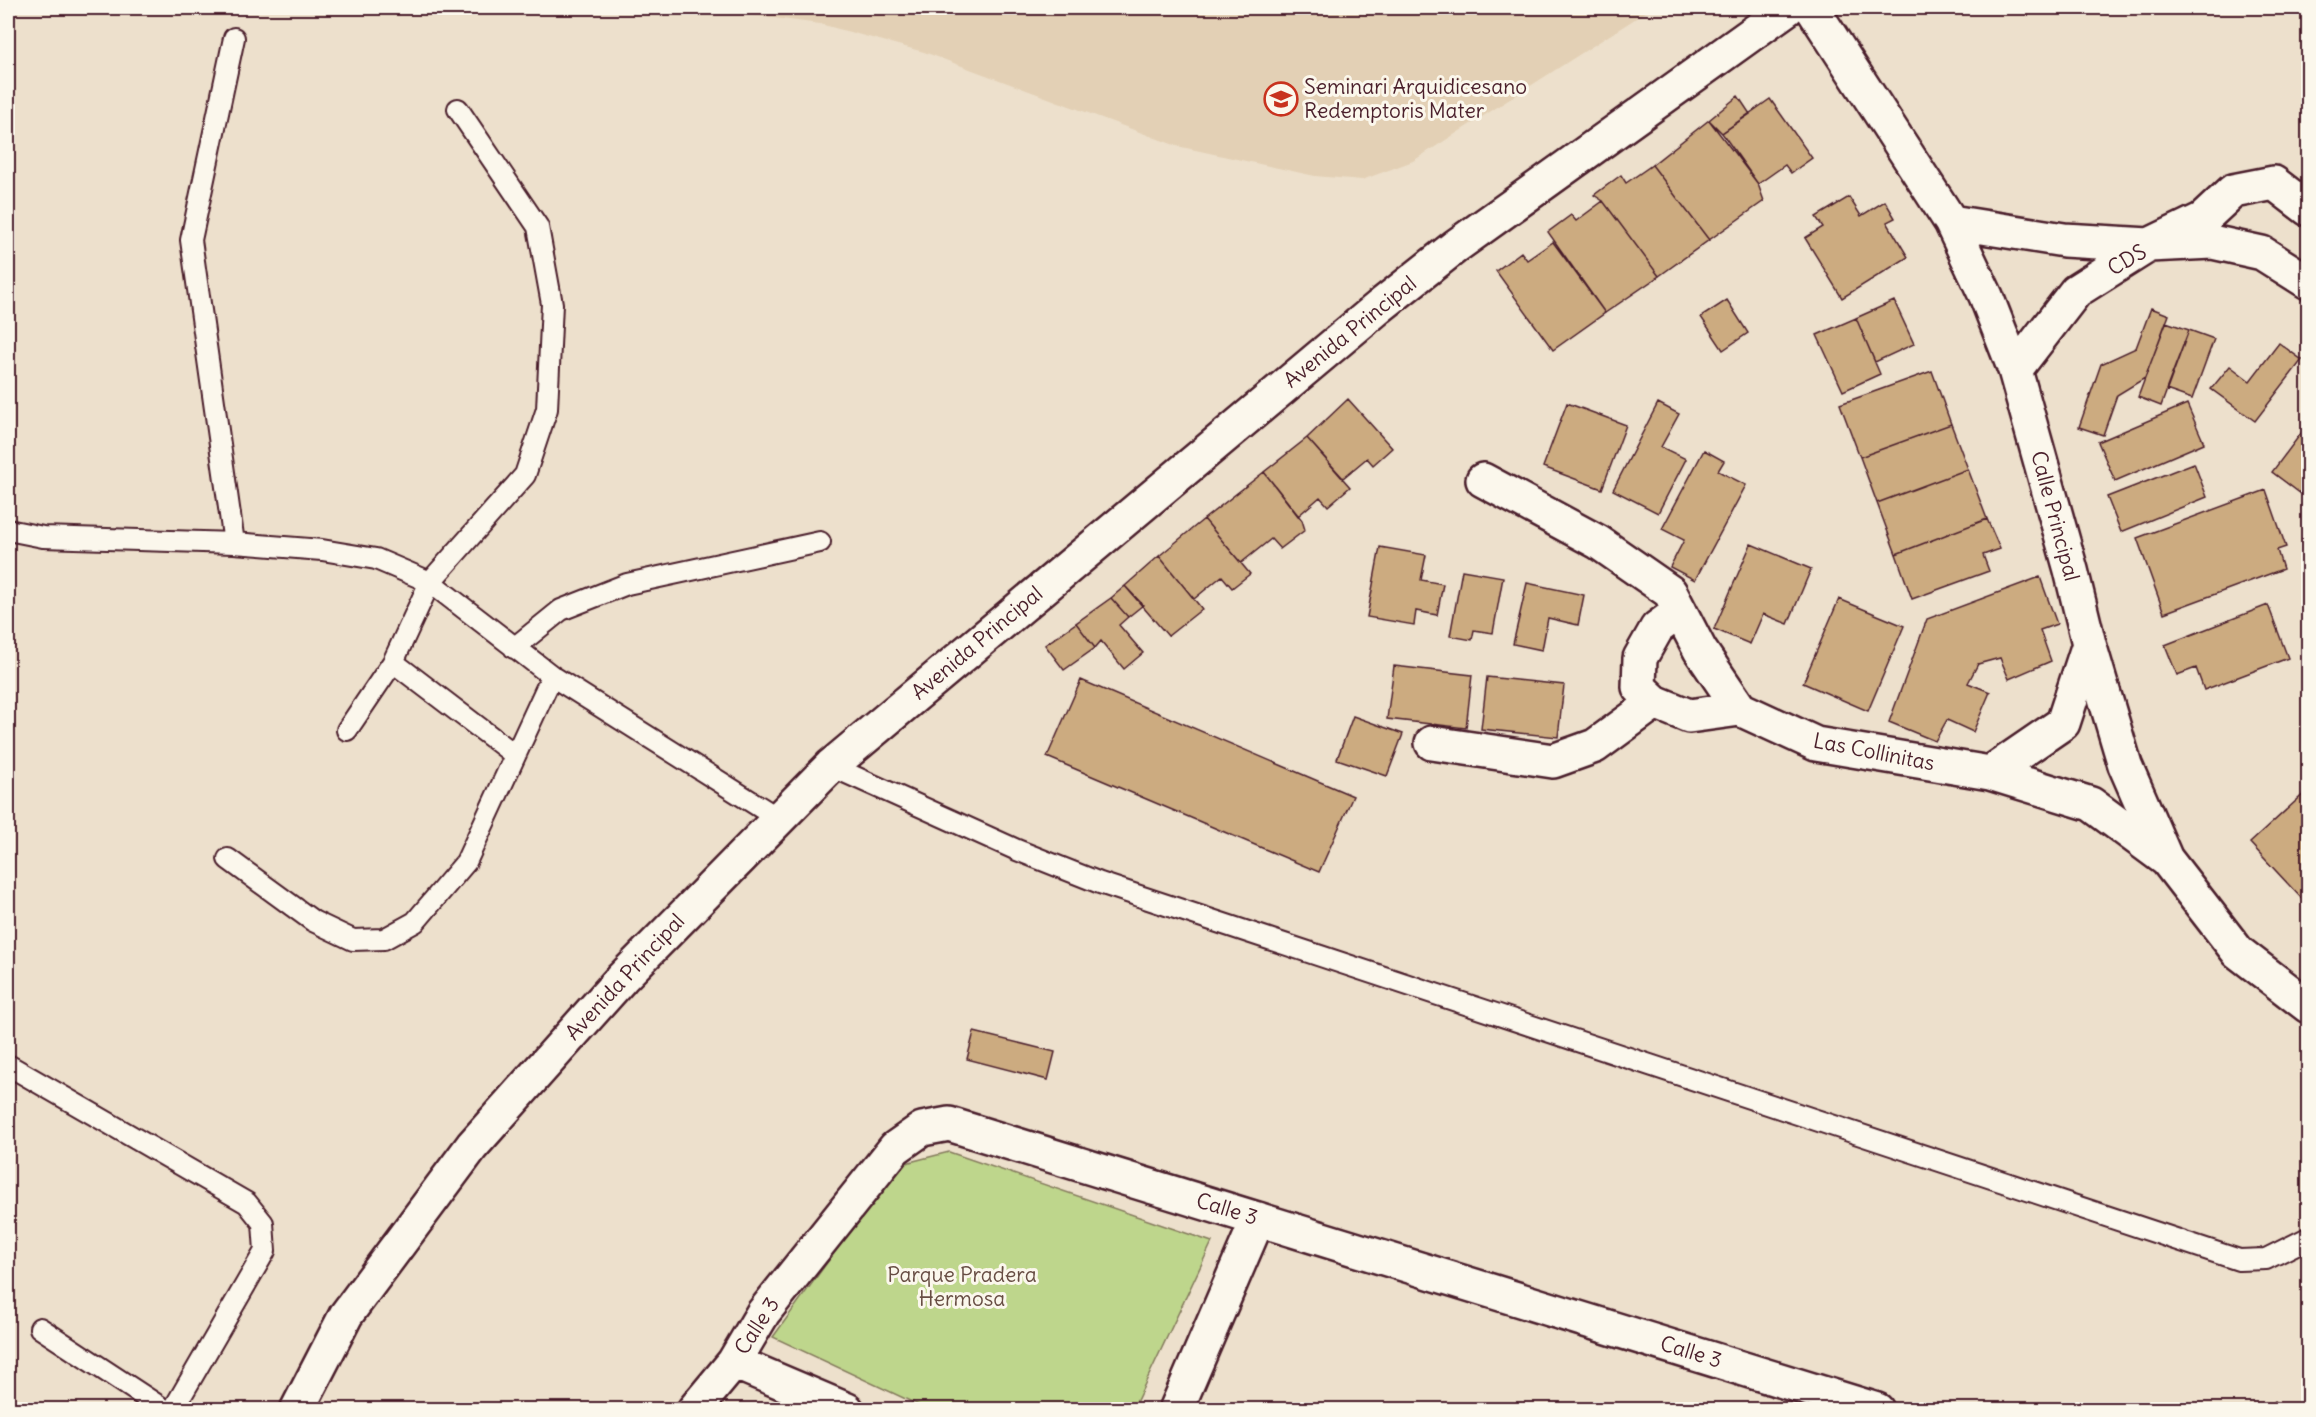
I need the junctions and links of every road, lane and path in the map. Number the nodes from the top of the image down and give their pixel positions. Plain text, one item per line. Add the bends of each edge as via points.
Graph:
1 (1788, 8) edge
2 (1812, 8) edge
3 (234, 38) dead end
4 (458, 109) dead end
5 (2308, 209) edge
6 (1951, 222) junction
7 (2149, 245) junction
8 (2308, 282) edge
9 (2015, 370) junction
10 (1483, 480) dead end
11 (8, 530) edge
12 (820, 542) dead end
13 (234, 543) junction
14 (430, 582) junction
15 (1680, 611) junction
16 (2089, 644) junction
17 (514, 648) junction
18 (393, 662) junction
19 (552, 676) junction
20 (1655, 702) junction
21 (1740, 709) junction
22 (347, 730) dead end
23 (1432, 743) dead end
24 (515, 755) junction
25 (831, 766) junction
26 (1990, 773) junction
27 (779, 819) junction
28 (228, 859) dead end
29 (2166, 859) junction
30 (2308, 1006) edge
31 (8, 1065) edge
32 (1258, 1219) junction
33 (2308, 1238) edge
34 (40, 1328) dead end
35 (734, 1362) junction
36 (1871, 1409) edge
37 (165, 1410) edge
38 (173, 1410) edge
39 (297, 1410) edge
40 (694, 1410) edge
41 (847, 1410) edge
42 (1176, 1410) edge

1 - 25 street, Avenida Principal via 1456,246 1387,300
2 - 6 street, Calle Principal
3 - 13 lane via 191,240
4 - 14 lane via 538,227 552,304 547,409 525,475
5 - 7 street via 2274,183 2233,191 2203,219
6 - 7 street via 2064,240
6 - 9 street, Calle Principal
7 - 8 street, CDS via 2212,242 2262,253
7 - 9 street, CDS via 2076,291
9 - 16 street, Calle Principal
10 - 15 street via 1598,542 1670,592
11 - 13 lane via 43,537
12 - 17 lane via 627,584 561,610
13 - 14 lane via 376,559
14 - 17 lane
14 - 18 lane
15 - 20 street via 1657,628 1640,658 1639,687
15 - 21 street via 1700,650
16 - 26 street via 2063,723
16 - 29 street, Calle Principal via 2125,765
17 - 19 lane
18 - 22 lane
18 - 24 lane
19 - 24 lane
19 - 27 lane
20 - 21 street via 1689,716
20 - 23 street via 1595,746 1553,761
21 - 26 street, Las Collinitas via 1816,744
24 - 28 lane via 466,862 415,922 384,939 353,940 313,921
25 - 27 street, Avenida Principal
25 - 33 lane via 1100,883 2239,1260 2266,1259
26 - 29 street, Las Collinitas via 2091,804
27 - 39 street, Avenida Principal via 622,978 472,1146 346,1315
29 - 30 street, Calle Principal via 2238,952
31 - 38 lane via 247,1203 263,1223 265,1251
32 - 35 street, Calle 3 via 949,1124 922,1130 895,1148 763,1313
32 - 36 street, Calle 3
32 - 42 street
34 - 37 lane
35 - 40 street, Calle 3
35 - 41 street

